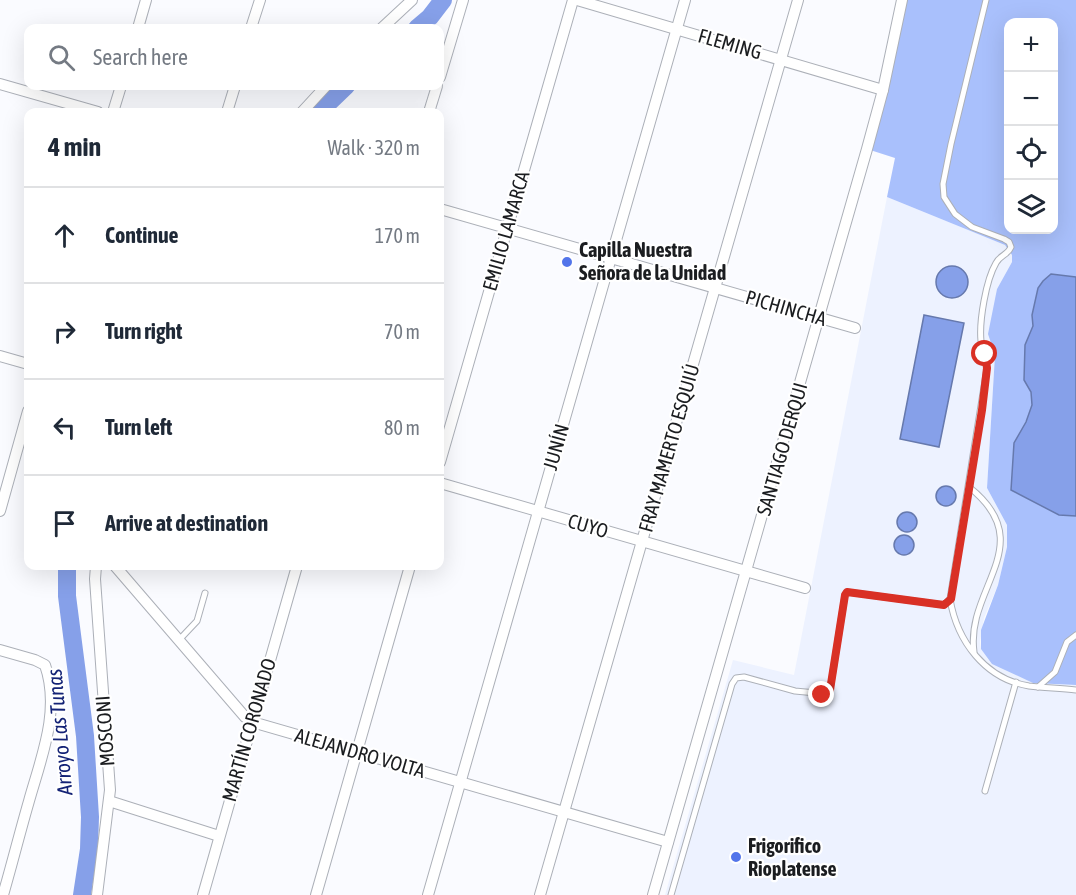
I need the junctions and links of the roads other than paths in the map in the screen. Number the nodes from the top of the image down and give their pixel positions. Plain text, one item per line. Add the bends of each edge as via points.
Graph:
1 (146, 0) edge
2 (260, 0) edge
3 (412, 0) edge
4 (463, 0) edge
5 (575, 0) edge
6 (685, 0) edge
7 (798, 0) edge
8 (902, 0) edge
9 (986, 0) edge
10 (139, 24) edge
11 (252, 24) edge
12 (386, 24) edge
13 (676, 29) junction
14 (781, 59) junction
15 (444, 64) edge
16 (0, 84) edge
17 (120, 90) edge
18 (234, 90) edge
19 (322, 90) edge
20 (436, 90) edge
21 (883, 90) junction
22 (84, 108) edge
23 (114, 108) edge
24 (228, 108) edge
25 (306, 108) edge
26 (430, 108) edge
27 (444, 211) edge
28 (507, 229) junction
29 (610, 258) junction
30 (715, 288) junction
31 (819, 318) junction
32 (855, 328) dead end
33 (0, 356) edge
34 (24, 363) edge
35 (24, 425) edge
36 (444, 448) edge
37 (444, 484) edge
38 (969, 487) junction
39 (0, 511) edge
40 (537, 511) junction
41 (642, 542) junction
42 (96, 570) edge
43 (118, 570) edge
44 (296, 570) edge
45 (409, 570) edge
46 (746, 572) junction
47 (805, 588) dead end
48 (205, 593) dead end
49 (951, 599) junction
50 (1076, 635) edge
51 (179, 640) junction
52 (0, 650) edge
53 (975, 656) junction
54 (1016, 682) junction
55 (1038, 687) junction
56 (1076, 690) edge
57 (252, 722) junction
58 (356, 752) junction
59 (459, 782) junction
60 (985, 791) dead end
61 (109, 801) junction
62 (563, 812) junction
63 (219, 836) junction
64 (668, 842) junction
65 (3, 895) edge
66 (97, 895) edge
67 (203, 895) edge
68 (316, 895) edge
69 (428, 895) edge
70 (540, 895) edge
71 (653, 895) edge
72 (671, 895) edge

1 - 10 street
2 - 11 street
3 - 12 street
4 - 15 street
5 - 13 street, FLEMING
5 - 28 street, EMILIO LAMARCA
6 - 13 street, JUNÍN
7 - 14 street, FRAY MAMERTO ESQUIÚ
8 - 21 street, SANTIAGO DERQUI
9 - 38 lane via 943,184 944,197 955,214 1010,242 1011,247 995,264 987,291 981,341 987,368
13 - 14 street, FLEMING
13 - 29 street, JUNÍN
14 - 21 street, FLEMING
14 - 30 street, FRAY MAMERTO ESQUIÚ
16 - 22 street
17 - 23 street
18 - 24 street
19 - 25 street
20 - 26 street
21 - 31 street, SANTIAGO DERQUI
27 - 28 street, PICHINCHA
28 - 29 street, PICHINCHA
28 - 36 street, EMILIO LAMARCA
29 - 30 street, PICHINCHA
29 - 40 street, JUNÍN
30 - 31 street, PICHINCHA
30 - 41 street, FRAY MAMERTO ESQUIÚ
31 - 32 street, PICHINCHA
31 - 46 street, SANTIAGO DERQUI
33 - 34 street
35 - 39 street
37 - 40 street, CUYO
38 - 49 lane
38 - 53 lane via 992,509 1001,539 994,573 975,621
40 - 41 street, CUYO
40 - 59 street, JUNÍN
41 - 46 street, CUYO
41 - 62 street, FRAY MAMERTO ESQUIÚ
42 - 61 street, MOSCONI
43 - 51 street, ALEJANDRO VOLTA
44 - 57 street, MARTÍN CORONADO
45 - 58 street
46 - 47 street, CUYO
46 - 64 street, SANTIAGO DERQUI
48 - 51 lane via 197,621
49 - 53 lane via 960,632
49 - 72 lane via 944,605 847,592 830,690 826,694 736,678
50 - 55 lane via 1067,642 1055,672
51 - 57 street, ALEJANDRO VOLTA
52 - 65 street via 45,665 51,699 48,736
53 - 54 lane via 990,670
54 - 55 lane
54 - 60 lane
55 - 56 lane
57 - 58 street, ALEJANDRO VOLTA
57 - 63 street, MARTÍN CORONADO
58 - 59 street, ALEJANDRO VOLTA
58 - 68 street
59 - 62 street, ALEJANDRO VOLTA
59 - 69 street, JUNÍN
61 - 63 street
61 - 66 street, MOSCONI
62 - 64 street, ALEJANDRO VOLTA
62 - 70 street, FRAY MAMERTO ESQUIÚ
63 - 67 street, MARTÍN CORONADO
64 - 71 street, SANTIAGO DERQUI

